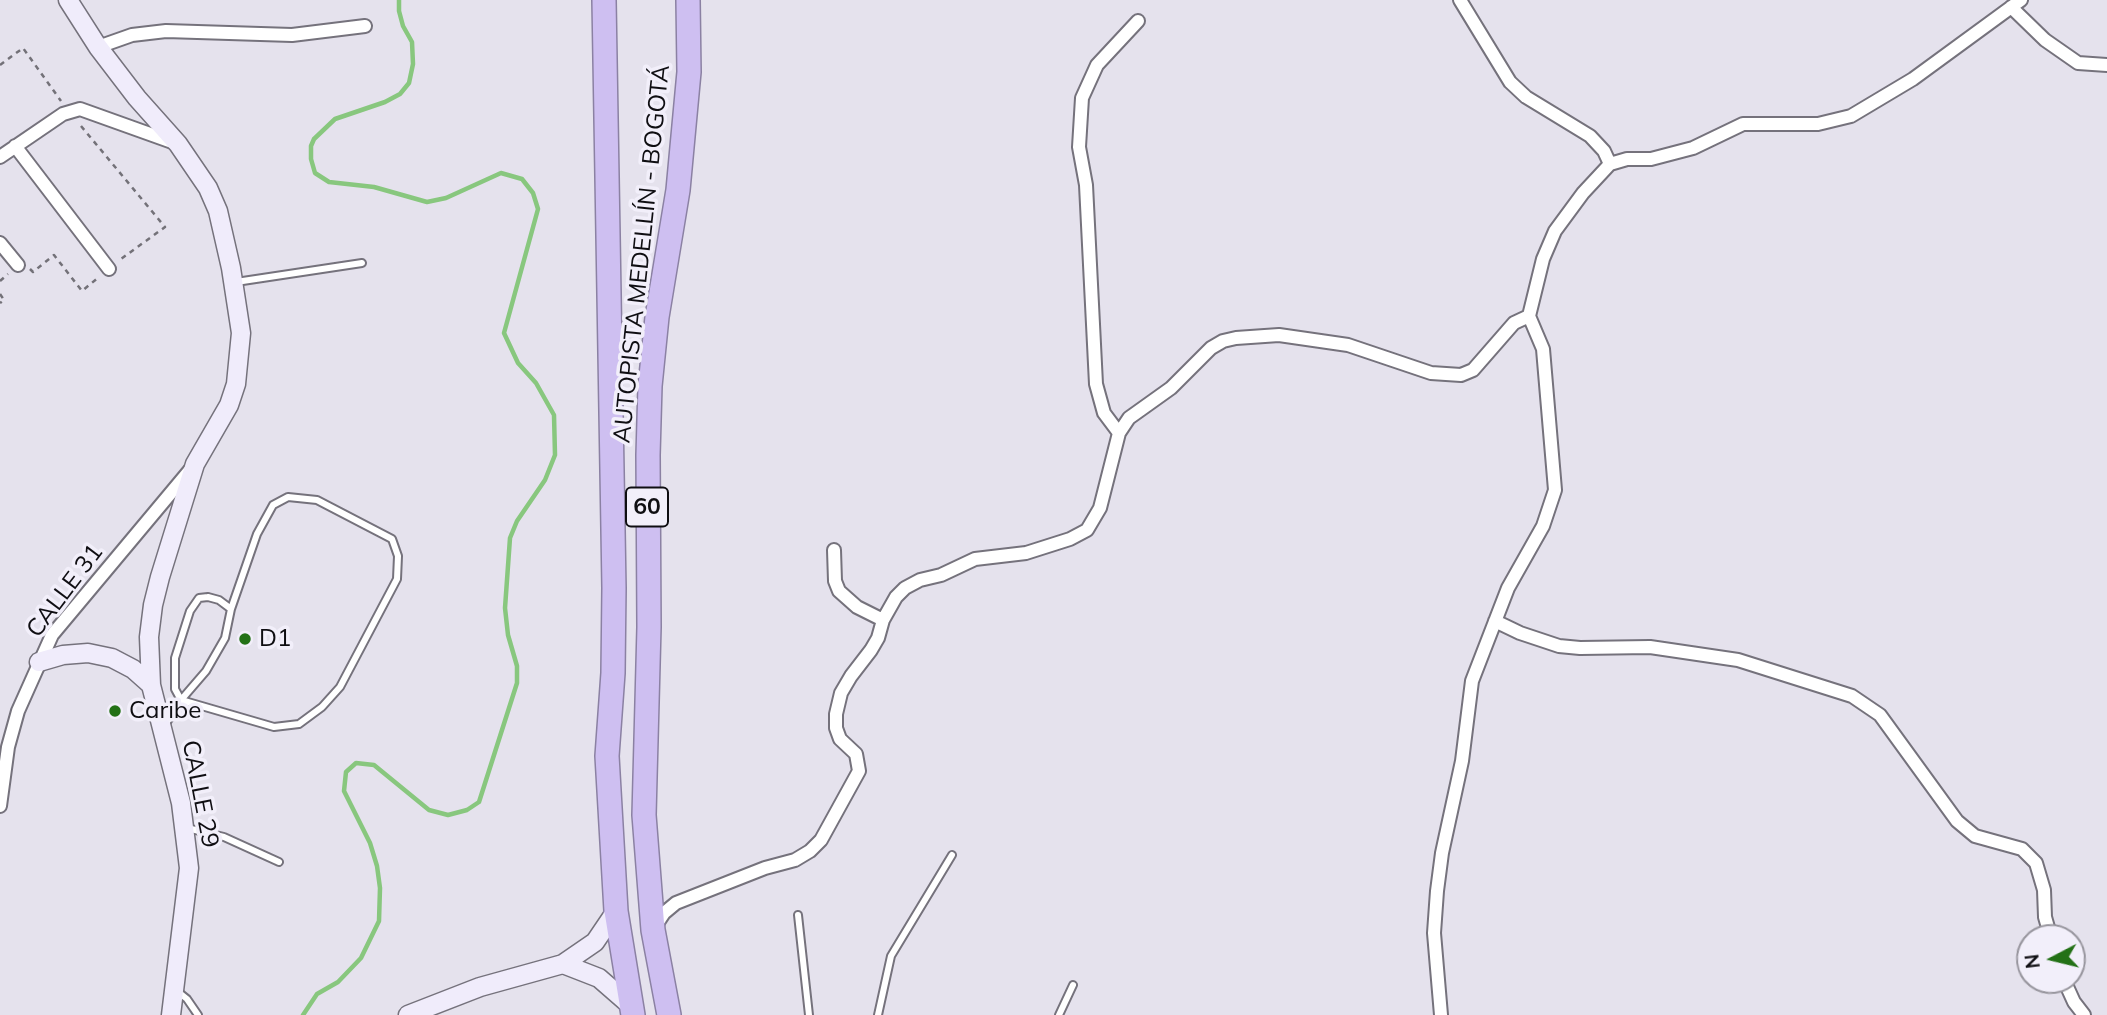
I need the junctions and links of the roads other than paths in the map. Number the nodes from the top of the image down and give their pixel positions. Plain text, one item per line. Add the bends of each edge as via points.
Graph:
1 (68, 0) edge
2 (604, 0) edge
3 (617, 0) edge
4 (674, 0) edge
5 (688, 0) edge
6 (1460, 0) edge
7 (2016, 4) edge
8 (1138, 21) dead end
9 (365, 26) dead end
10 (97, 47) junction
11 (2107, 65) edge
12 (604, 136) junction
13 (178, 144) junction
14 (15, 146) junction
15 (0, 157) edge
16 (1610, 164) junction
17 (678, 190) junction
18 (0, 243) edge
19 (362, 263) dead end
20 (18, 265) road end
21 (109, 269) road end
22 (234, 282) junction
23 (1529, 316) junction
24 (1119, 433) junction
25 (195, 464) junction
26 (834, 550) dead end
27 (231, 609) junction
28 (883, 620) junction
29 (1494, 621) junction
30 (39, 662) junction
31 (151, 685) junction
32 (181, 700) junction
33 (162, 730) junction
34 (0, 806) edge
35 (185, 828) junction
36 (952, 855) dead end
37 (279, 862) dead end
38 (616, 911) junction
39 (798, 915) dead end
40 (2047, 924) edge
41 (653, 930) junction
42 (564, 964) junction
43 (1073, 985) dead end
44 (175, 989) junction
45 (2070, 994) edge
46 (632, 1010) edge
47 (171, 1015) edge
48 (198, 1015) edge
49 (408, 1015) edge
50 (669, 1015) edge
51 (809, 1015) edge
52 (878, 1015) edge
53 (1059, 1015) edge
54 (1441, 1015) edge
55 (2084, 1015) edge

1 - 10 main road, CALLE 29
2 - 12 highway, AUTOPISTA MEDELLÍN - BOGOTÁ / 60
3 - 12 highway via 618,107
4 - 17 highway via 675,71 665,159
5 - 17 highway, AUTOPISTA MEDELLÍN - BOGOTÁ / 60 via 689,72
6 - 16 street via 1510,82 1590,136
7 - 11 street via 2045,40 2078,63
7 - 16 street via 1913,79 1851,116 1818,124 1743,124 1693,148
8 - 24 street via 1097,65 1082,98 1079,147 1086,185 1096,384 1104,413
9 - 10 street via 292,35 166,31 132,34
10 - 13 main road, CALLE 29
12 - 38 highway, AUTOPISTA MEDELLÍN - BOGOTÁ / 60 via 614,587 607,755
13 - 14 street via 80,109 69,111
13 - 22 main road, CALLE 29 via 218,211
14 - 15 street
14 - 21 street
16 - 23 street via 1555,231
17 - 41 highway, AUTOPISTA MEDELLÍN - BOGOTÁ / 60 via 650,386 644,815
18 - 20 street
19 - 22 lane
22 - 25 main road, CALLE 29 via 241,333 236,384
23 - 24 street via 1514,323 1473,370 1461,375 1431,373 1348,345 1315,339 1279,335 1223,341 1129,418
23 - 29 street via 1543,349 1555,490 1544,526
24 - 28 street via 1100,508 1087,530 1026,553 975,559 920,580 896,597
25 - 30 street, CALLE 31 via 66,616
25 - 31 main road, CALLE 29 via 153,605
26 - 28 street via 839,591 856,607
27 - 32 lane via 225,638 206,671
27 - 32 lane via 208,597 199,598 190,611 173,671
27 - 32 lane via 257,534 273,505 288,497 317,500 392,539 398,556 397,579 340,687 322,707 299,724 274,727
28 - 41 street via 878,638 841,693 836,728 840,739 856,754 859,771 821,840 795,860 676,903
29 - 40 street via 1559,646 1650,647 1725,658 1852,696 1880,715 1957,821 1975,836 2022,849 2036,863
29 - 54 street via 1472,681 1460,771 1442,853 1434,933
30 - 31 main road via 88,653 112,658
30 - 34 street, CALLE 31 via 8,747
31 - 33 main road, CALLE 29
32 - 33 lane
33 - 35 main road, CALLE 29
35 - 37 lane via 224,836
35 - 44 main road, CALLE 29 via 189,867
36 - 52 lane via 891,956
38 - 42 main road via 595,942
38 - 46 highway, AUTOPISTA MEDELLÍN - BOGOTÁ / 60
39 - 51 lane
41 - 50 highway, AUTOPISTA MEDELLÍN - BOGOTÁ / 60
42 - 46 main road via 599,978
42 - 49 main road via 480,987
43 - 53 lane
44 - 47 main road, CALLE 29
44 - 48 lane
45 - 55 street

